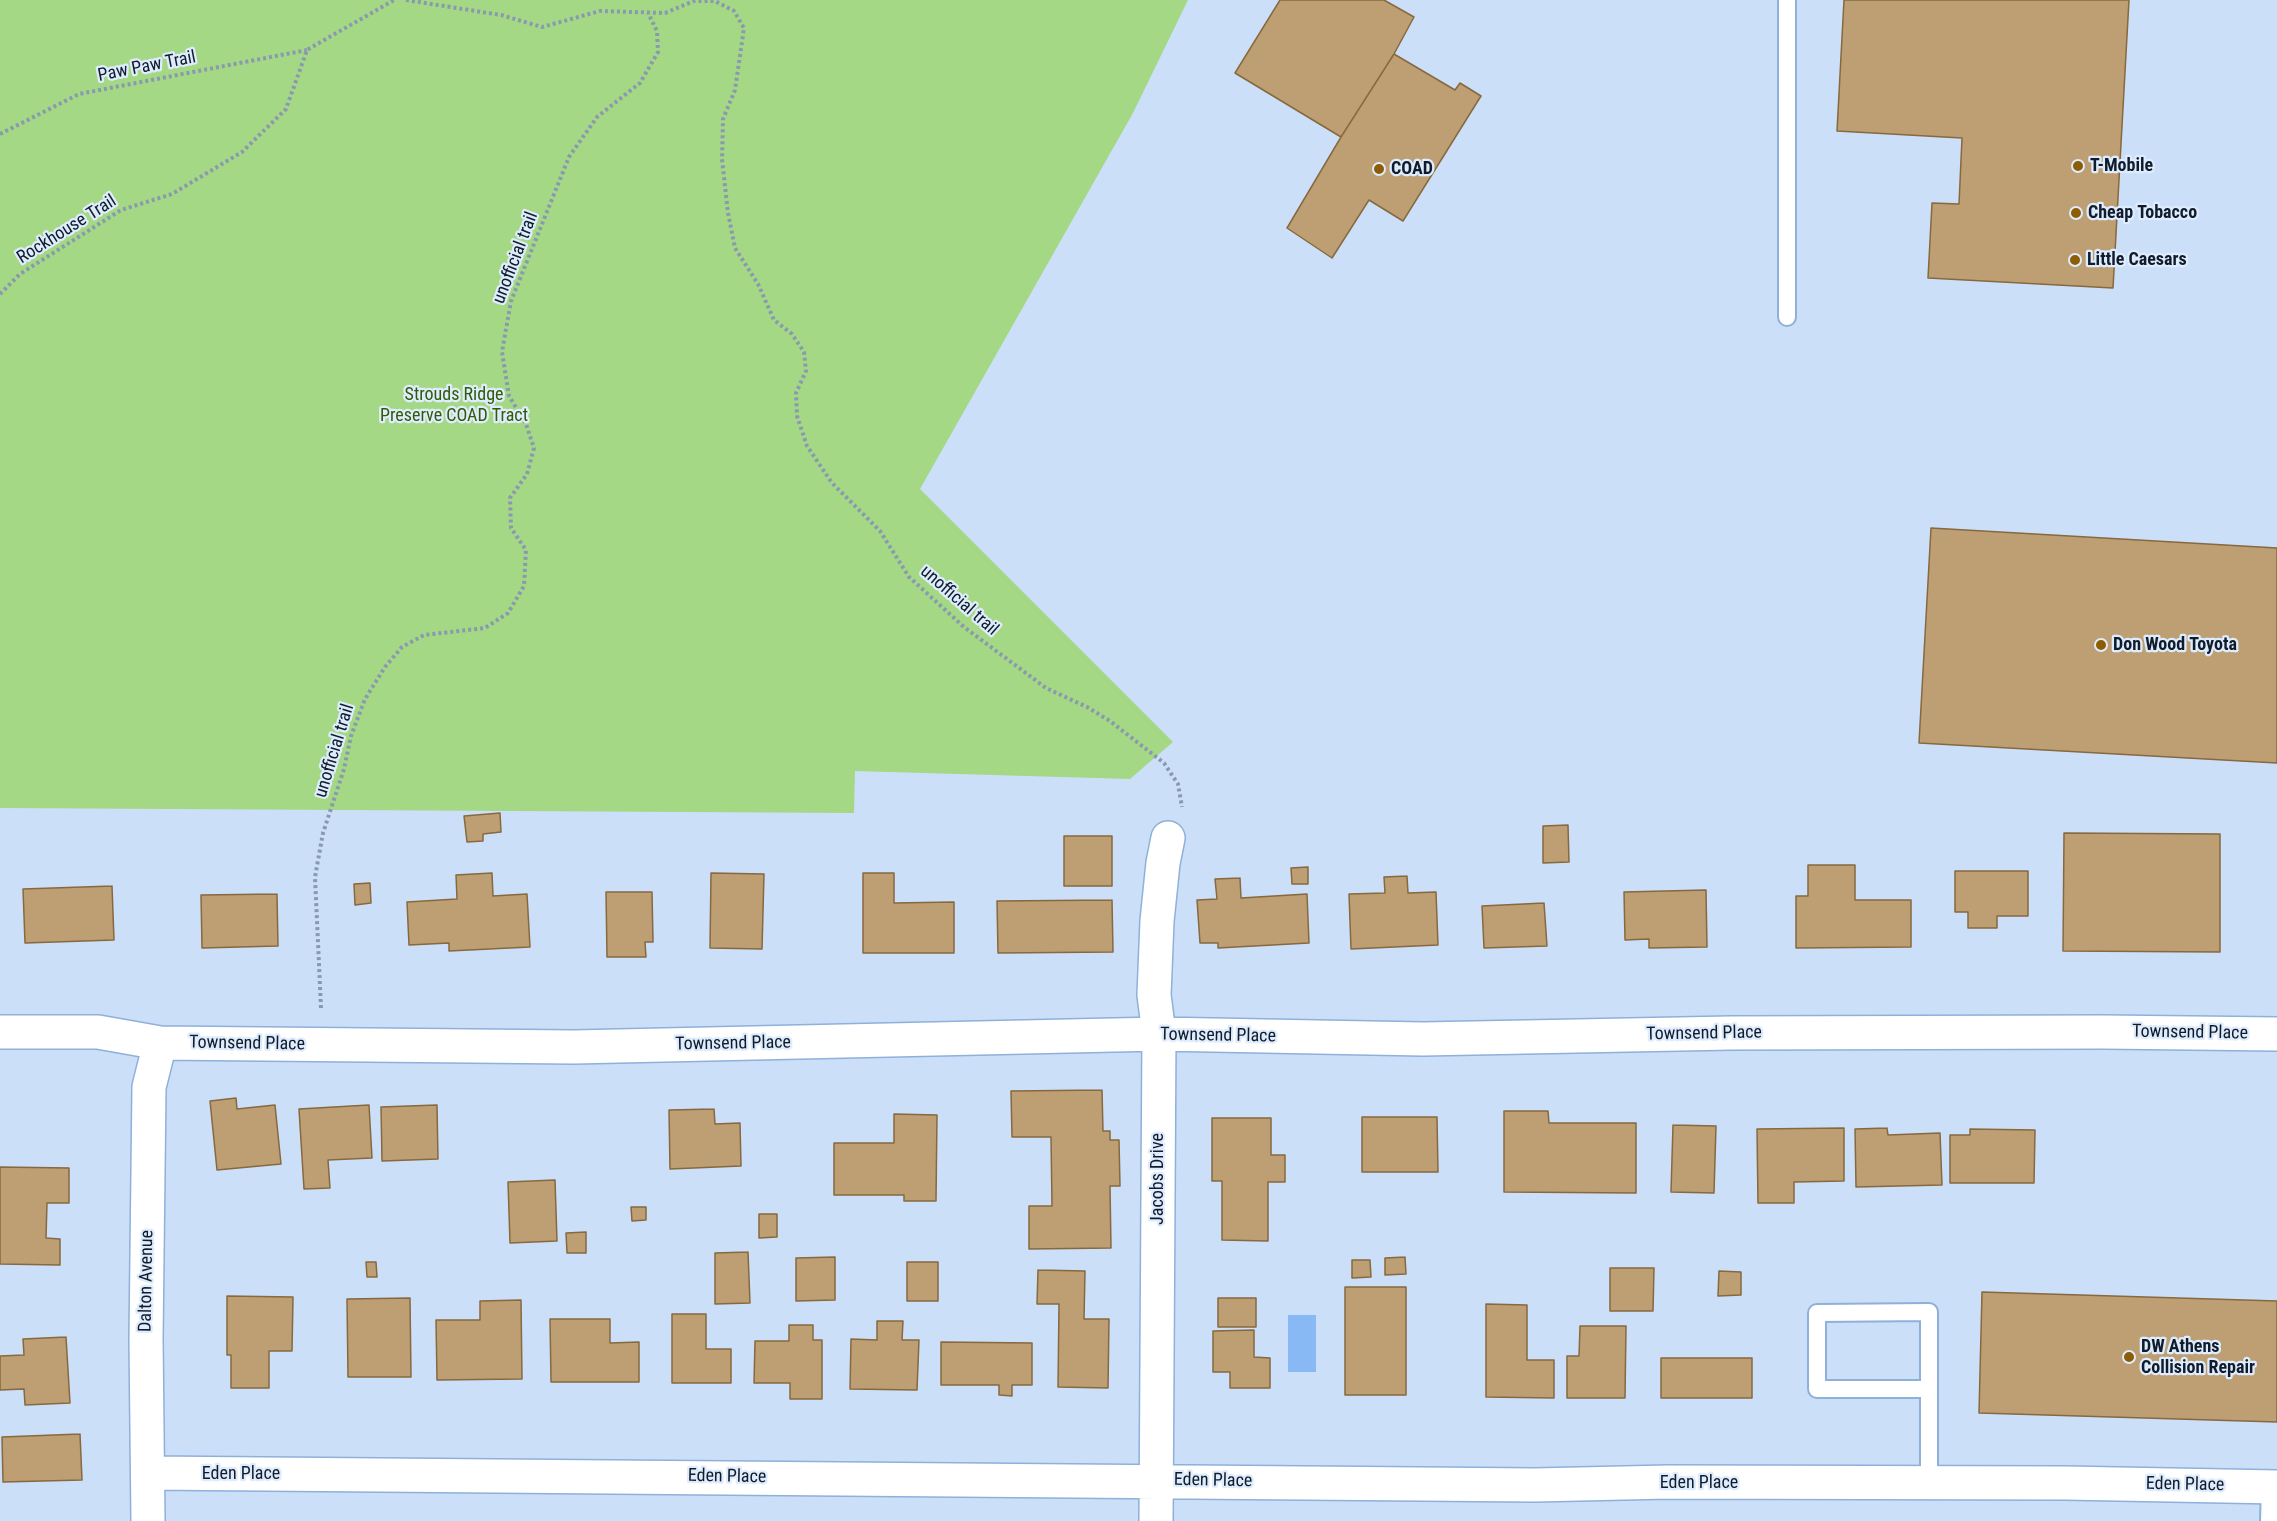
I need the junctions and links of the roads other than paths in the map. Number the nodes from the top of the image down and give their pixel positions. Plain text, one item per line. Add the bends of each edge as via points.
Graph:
1 (1786, 0) edge
2 (1787, 317) dead end
3 (1168, 838) road end
4 (0, 1032) edge
5 (1159, 1034) junction
6 (2277, 1034) edge
7 (160, 1043) junction
8 (1929, 1389) junction
9 (149, 1473) junction
10 (1156, 1480) junction
11 (1929, 1483) junction
12 (2274, 1487) edge
13 (148, 1521) edge
14 (1156, 1521) edge
15 (2269, 1521) edge

1 - 2 lane
3 - 5 street, Jacobs Drive via 1157,921 1154,995
4 - 7 street, Townsend Place via 98,1032
5 - 6 street, Townsend Place via 1423,1039 1731,1033
5 - 7 street, Townsend Place via 574,1047
5 - 10 street, Jacobs Drive
7 - 9 street, Dalton Avenue via 148,1104
8 - 8 lane via 1929,1312 1817,1312 1817,1389
8 - 11 lane
9 - 10 street, Eden Place
9 - 13 street, Dalton Avenue
10 - 11 street, Eden Place via 1524,1485
10 - 14 street, Jacobs Drive
11 - 12 street, Eden Place
12 - 15 lane

